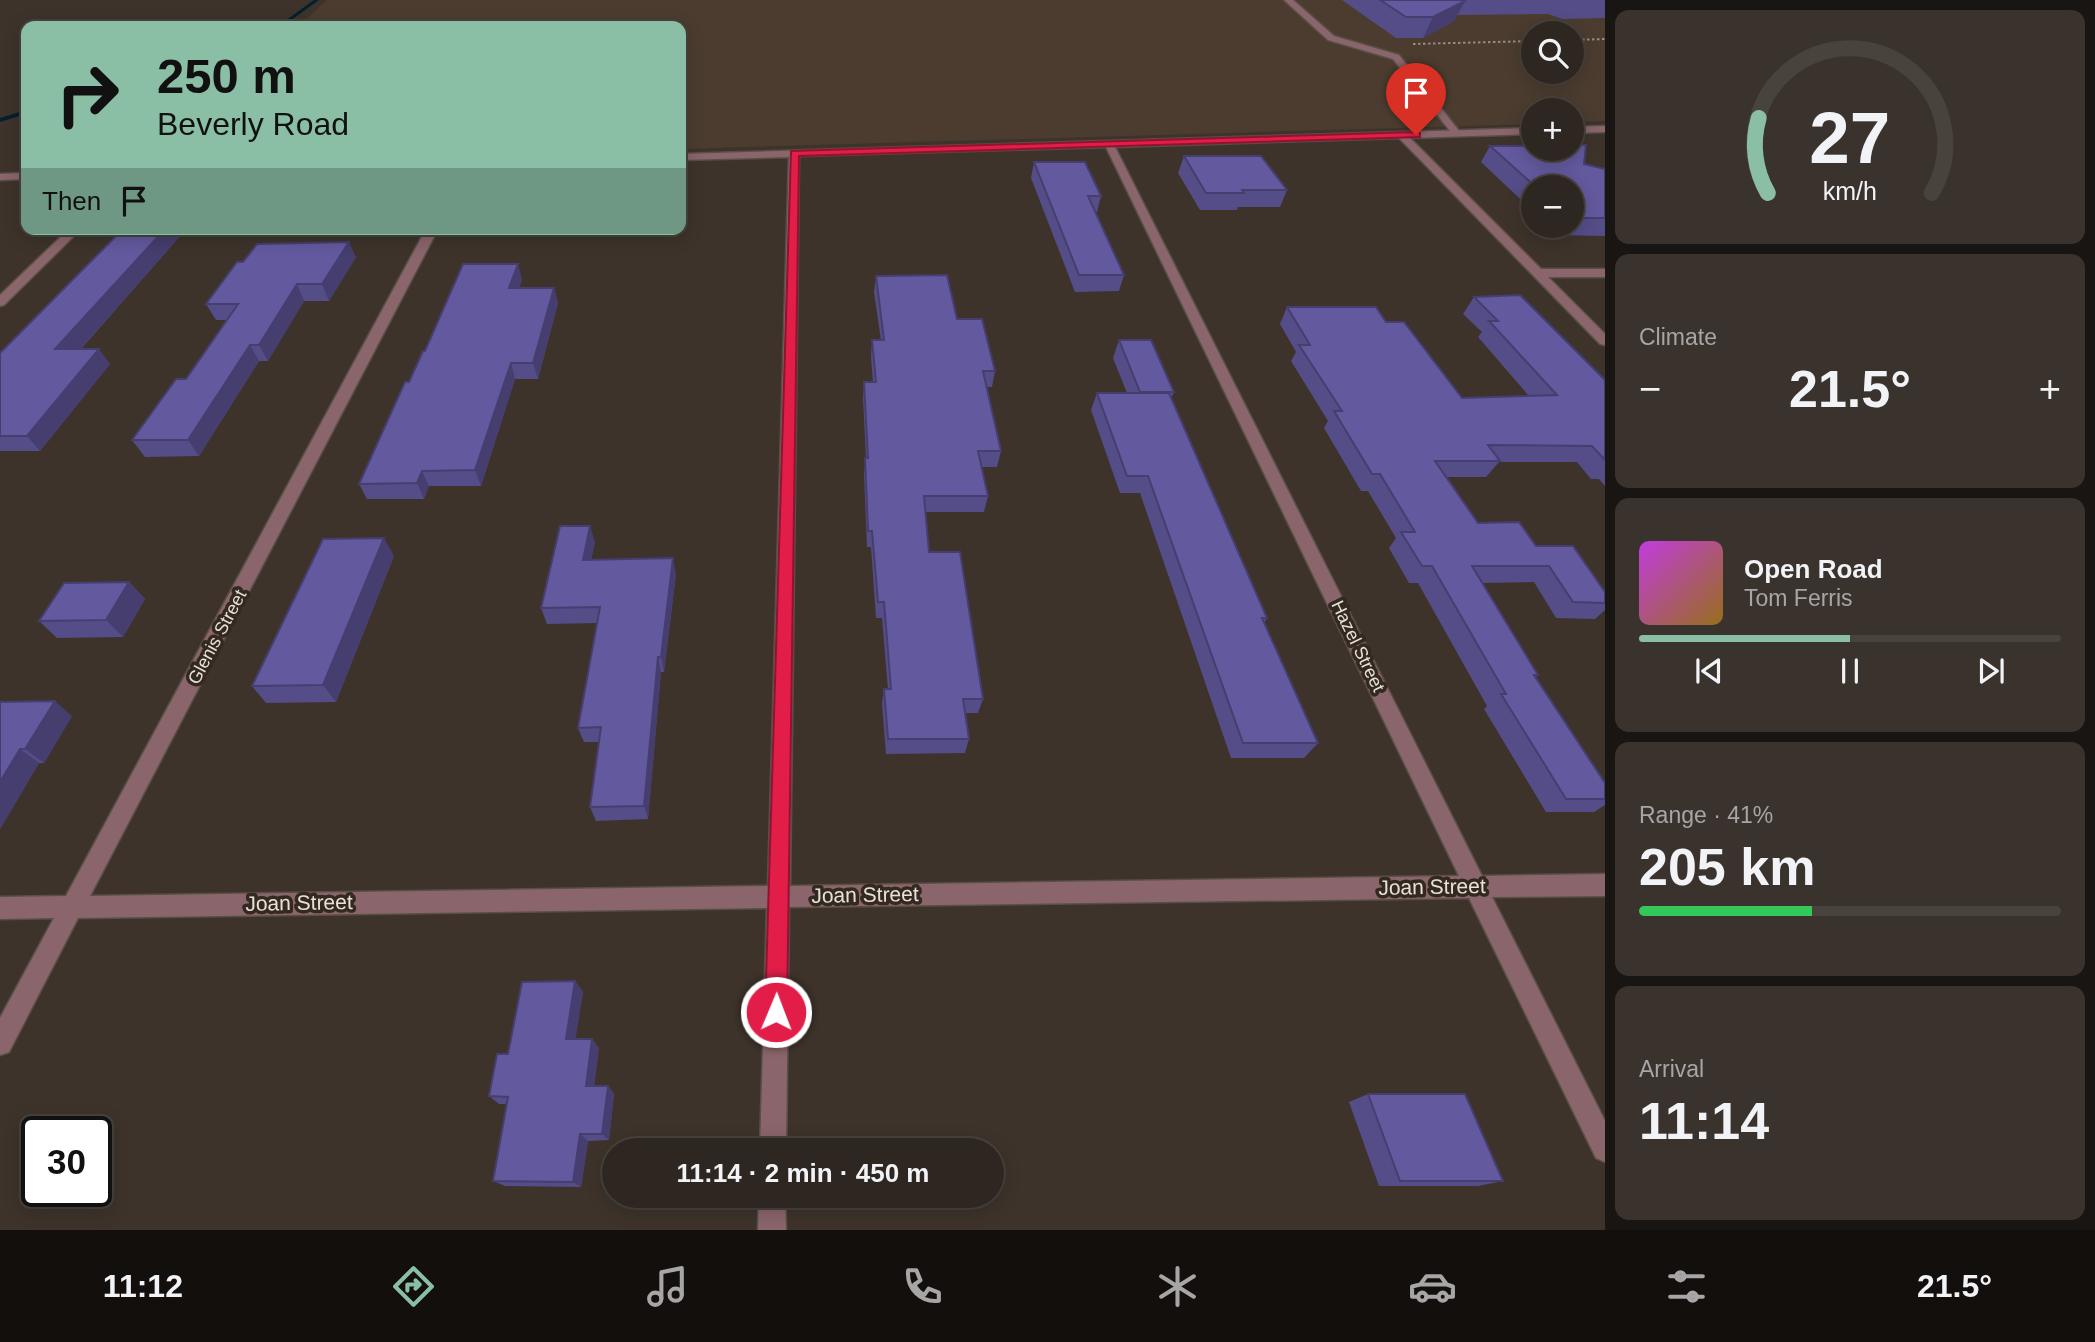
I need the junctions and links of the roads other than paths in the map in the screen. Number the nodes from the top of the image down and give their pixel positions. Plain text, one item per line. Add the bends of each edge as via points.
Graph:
1 (1288, 0) edge
2 (1605, 129) edge
3 (1584, 130) edge
4 (1521, 131) edge
5 (1457, 134) junction
6 (1402, 135) junction
7 (1109, 144) junction
8 (794, 153) junction
9 (686, 157) edge
10 (21, 176) edge
11 (0, 177) edge
12 (70, 235) edge
13 (429, 235) edge
14 (1536, 273) junction
15 (1605, 273) edge
16 (0, 302) edge
17 (1605, 341) edge
18 (1605, 885) edge
19 (1476, 886) junction
20 (779, 896) junction
21 (74, 906) junction
22 (0, 908) edge
23 (0, 1043) edge
24 (773, 1138) edge
25 (1605, 1149) edge
26 (772, 1208) edge
27 (772, 1230) edge

1 - 5 street via 1331,38 1396,57
2 - 3 street
4 - 5 street
5 - 6 street
6 - 7 street
6 - 14 street
7 - 8 street
7 - 19 street, Hazel Street
8 - 9 street
8 - 20 street
10 - 11 street
12 - 16 street
13 - 21 street, Glenis Street
14 - 15 street
14 - 17 street
18 - 19 street, Joan Street
19 - 20 street, Joan Street
19 - 25 street, Hazel Street
20 - 21 street, Joan Street
20 - 24 street
21 - 22 street, Joan Street
21 - 23 street, Glenis Street
26 - 27 street

